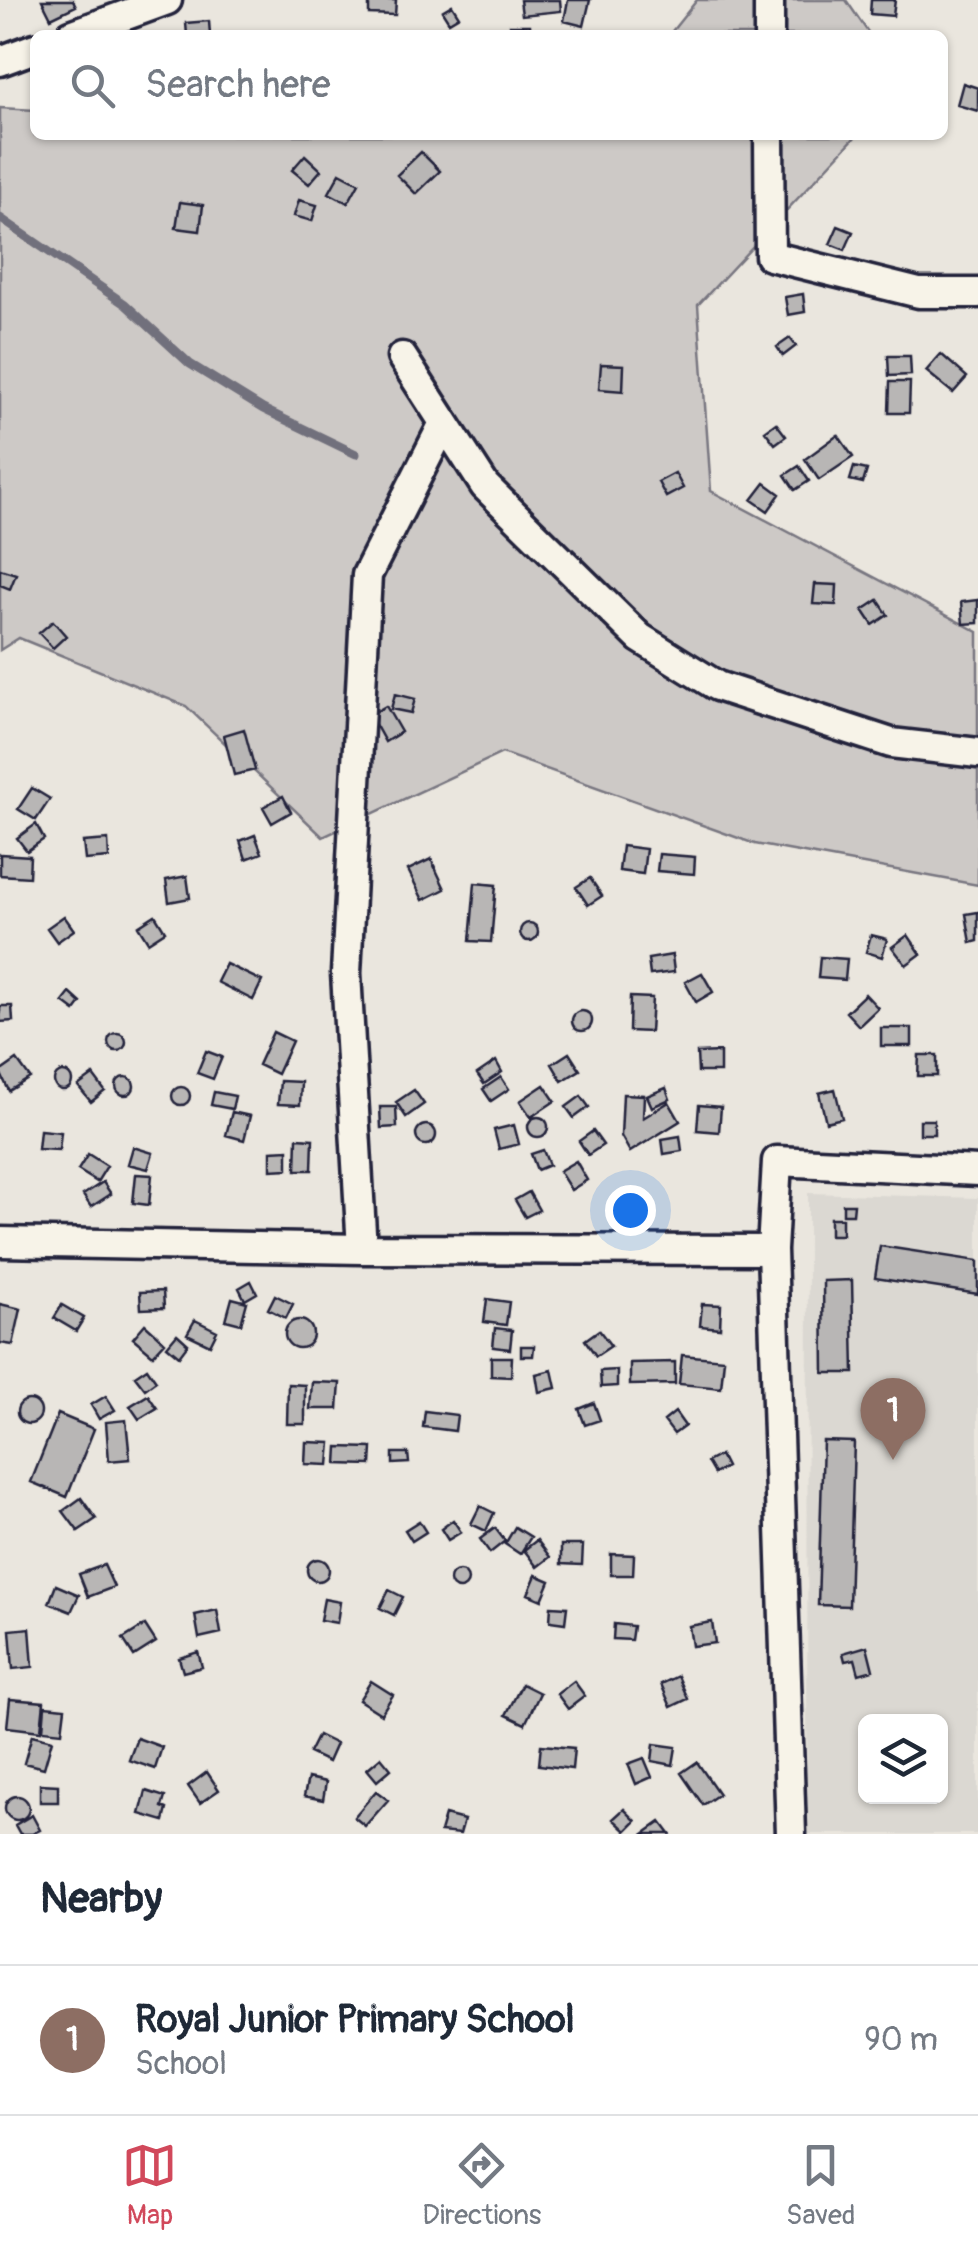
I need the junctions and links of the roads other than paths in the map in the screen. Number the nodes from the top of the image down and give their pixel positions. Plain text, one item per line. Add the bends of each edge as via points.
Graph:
1 (167, 0) edge
2 (768, 0) edge
3 (85, 30) edge
4 (769, 30) edge
5 (30, 50) edge
6 (0, 61) edge
7 (769, 140) edge
8 (978, 293) edge
9 (402, 357) dead end
10 (443, 425) junction
11 (978, 753) edge
12 (978, 1171) edge
13 (0, 1242) edge
14 (362, 1249) junction
15 (772, 1250) junction
16 (790, 1834) edge

1 - 3 street
2 - 4 street
5 - 6 street
7 - 8 street via 770,256 919,293
9 - 10 street
10 - 11 street via 484,486 640,638 717,686 890,743
10 - 14 street via 368,575 346,973
12 - 15 street via 777,1161
13 - 14 street
14 - 15 street
15 - 16 street

